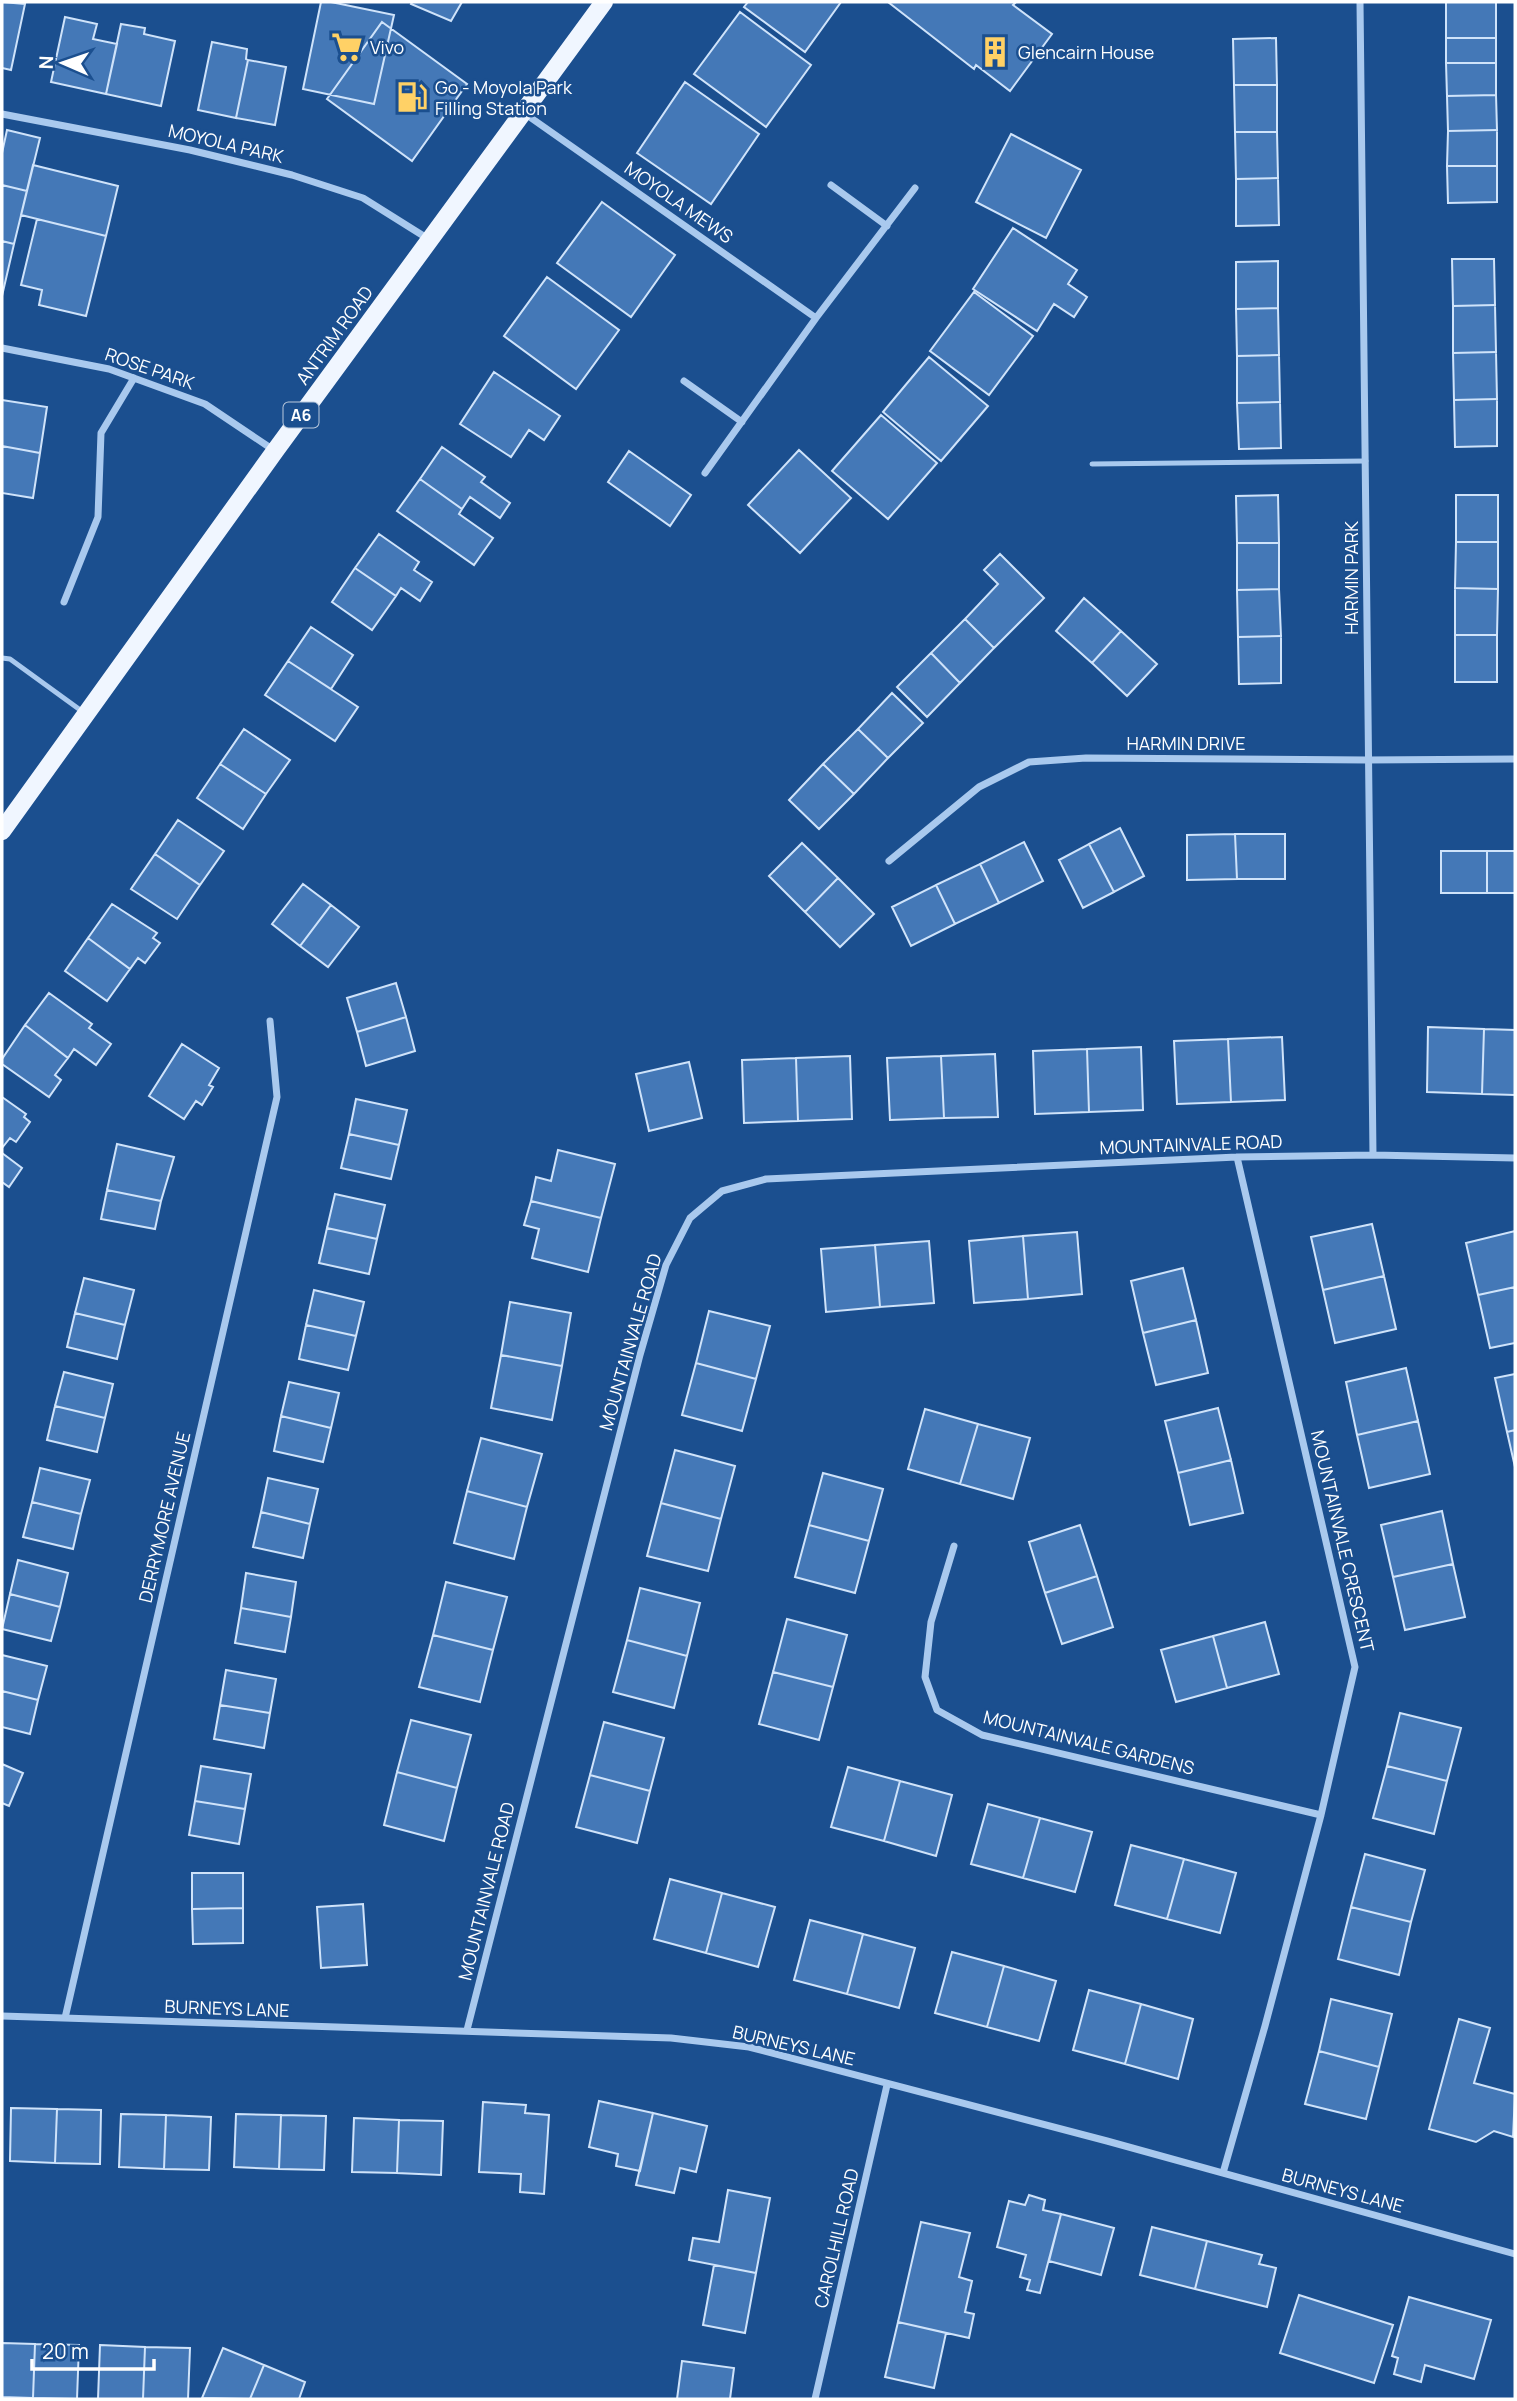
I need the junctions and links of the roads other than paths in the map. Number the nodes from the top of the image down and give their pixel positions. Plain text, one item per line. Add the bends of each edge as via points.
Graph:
1 (604, 2) edge
2 (1360, 2) edge
3 (524, 112) junction
4 (2, 114) edge
5 (831, 185) dead end
6 (915, 188) dead end
7 (887, 226) junction
8 (430, 240) junction
9 (816, 318) junction
10 (2, 348) edge
11 (134, 378) junction
12 (684, 381) dead end
13 (742, 422) junction
14 (275, 451) junction
15 (1366, 461) junction
16 (1092, 464) dead end
17 (705, 473) dead end
18 (64, 603) dead end
19 (2, 658) edge
20 (85, 713) junction
21 (1515, 758) edge
22 (1367, 760) junction
23 (2, 831) edge
24 (889, 861) dead end
25 (270, 1021) dead end
26 (1373, 1155) junction
27 (1237, 1157) junction
28 (1515, 1158) edge
29 (954, 1546) dead end
30 (1321, 1815) junction
31 (2, 2015) edge
32 (65, 2018) junction
33 (467, 2030) junction
34 (887, 2085) junction
35 (1223, 2173) junction
36 (1515, 2254) edge
37 (815, 2399) edge

1 - 3 main road, ANTRIM ROAD / A6
2 - 15 street, HARMIN PARK
3 - 8 main road, ANTRIM ROAD / A6
3 - 9 street, MOYOLA MEWS
4 - 8 street, MOYOLA PARK via 292,174 363,198
5 - 7 street
6 - 7 street
7 - 9 street
8 - 14 main road, ANTRIM ROAD / A6
9 - 13 street
10 - 11 street, ROSE PARK
11 - 14 street, ROSE PARK via 205,404
11 - 18 street via 101,433 98,517
12 - 13 street
13 - 17 street
14 - 20 main road, ANTRIM ROAD / A6
15 - 16 lane
15 - 22 street, HARMIN PARK
19 - 20 lane via 10,659
20 - 23 main road, ANTRIM ROAD / A6
21 - 22 street, HARMIN DRIVE
22 - 24 street, HARMIN DRIVE via 1086,758 1029,762 979,787
22 - 26 street, HARMIN PARK
25 - 32 street, DERRYMORE AVENUE via 277,1097
26 - 27 street, MOUNTAINVALE ROAD
26 - 28 street, MOUNTAINVALE ROAD
27 - 30 street, MOUNTAINVALE CRESCENT via 1355,1667
27 - 33 street, MOUNTAINVALE ROAD via 766,1179 722,1191 690,1217 666,1265 640,1355
29 - 30 street, MOUNTAINVALE GARDENS via 931,1622 925,1677 937,1710 982,1735
30 - 35 street, MOUNTAINVALE CRESCENT
31 - 32 street, BURNEYS LANE
32 - 33 street, BURNEYS LANE
33 - 34 street, BURNEYS LANE via 671,2038 749,2048
34 - 35 street, BURNEYS LANE
34 - 37 street, CAROLHILL ROAD
35 - 36 street, BURNEYS LANE

